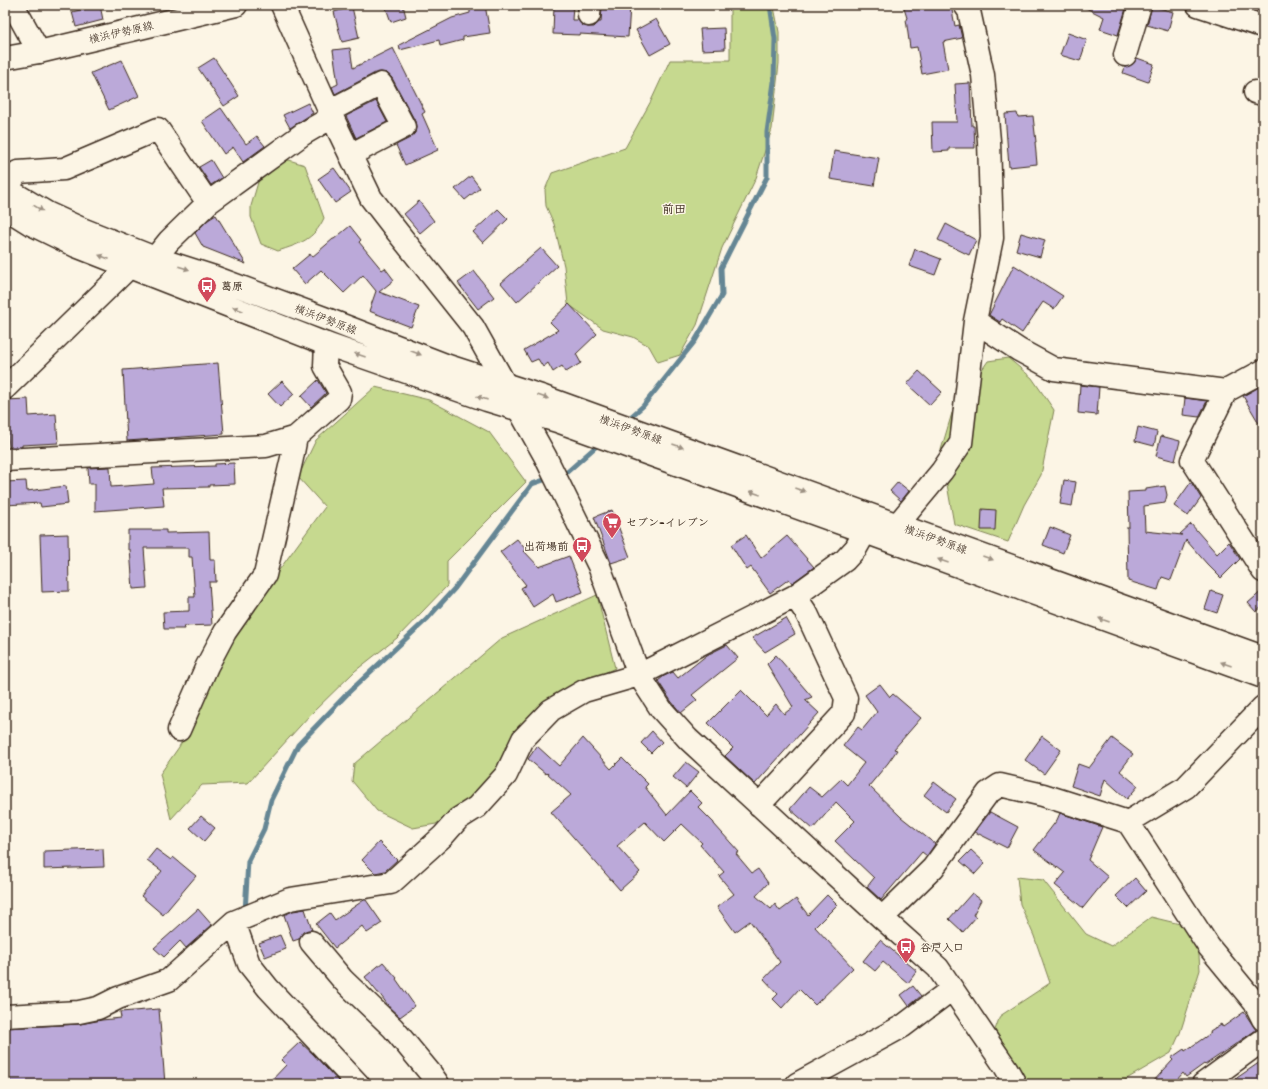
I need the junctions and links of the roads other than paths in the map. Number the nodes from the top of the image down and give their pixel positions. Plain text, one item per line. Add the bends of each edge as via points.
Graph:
1 (13, 5) edge
2 (236, 5) edge
3 (282, 5) edge
4 (965, 5) edge
5 (1140, 5) edge
6 (1198, 5) edge
7 (1259, 25) dead end
8 (39, 52) junction
9 (1125, 55) dead end
10 (5, 58) edge
11 (330, 114) junction
12 (350, 155) junction
13 (5, 195) edge
14 (208, 203) junction
15 (155, 258) junction
16 (125, 265) junction
17 (975, 321) junction
18 (326, 344) junction
19 (1263, 372) edge
20 (506, 384) junction
21 (5, 388) edge
22 (1226, 391) junction
23 (520, 410) junction
24 (296, 437) junction
25 (5, 460) edge
26 (897, 525) junction
27 (865, 532) junction
28 (1263, 571) edge
29 (795, 596) junction
30 (1263, 657) edge
31 (639, 675) junction
32 (1263, 678) edge
33 (1263, 706) edge
34 (179, 730) dead end
35 (759, 805) junction
36 (1128, 822) junction
37 (882, 918) junction
38 (234, 922) junction
39 (311, 942) dead end
40 (952, 989) junction
41 (5, 1016) edge
42 (1263, 1019) edge
43 (1263, 1040) edge
44 (358, 1084) edge
45 (438, 1084) edge
46 (797, 1084) edge
47 (1015, 1084) edge
48 (1203, 1084) edge

1 - 8 street
2 - 8 street, 横浜伊勢原線
3 - 11 street
4 - 17 street via 969,11 983,75 992,238
5 - 9 street
6 - 7 street
8 - 10 street, 横浜伊勢原線
11 - 12 street
11 - 12 street via 381,84 404,127
11 - 14 street
12 - 20 street via 371,198 473,327
13 - 14 street via 18,172 64,169 158,129
13 -> 15 street, 横浜伊勢原線
16 -> 13 street, 横浜伊勢原線 via 76,246 29,223
14 - 15 street
15 -> 20 street, 横浜伊勢原線 via 214,277 448,366
18 -> 16 street, 横浜伊勢原線
16 - 21 street via 120,277
17 - 22 street via 1054,369
17 - 26 street via 961,443 942,471
23 -> 18 street, 横浜伊勢原線
18 - 24 street via 325,366 340,392 339,399
19 - 22 street
20 - 23 street
20 -> 26 street, 横浜伊勢原線
22 - 28 street via 1192,460
27 -> 23 street, 横浜伊勢原線
23 - 31 street via 599,566
24 - 25 street via 266,446
24 - 34 street via 265,574 225,632 206,666
26 -> 30 street, 横浜伊勢原線
27 - 29 street via 845,560
32 -> 27 street, 横浜伊勢原線
29 - 31 street
29 - 35 street via 807,614 846,698 844,713
31 - 35 street via 662,709 688,739
31 - 38 street via 584,692 551,710 523,739 506,775 477,807 458,819 392,883 290,900
33 - 36 street via 1186,787
35 - 37 street
36 - 37 street via 1043,795 1000,785 988,793 933,868
36 - 42 street via 1209,947 1255,1003
37 - 40 street via 938,968
38 - 41 street via 169,980 98,1008 80,1012
38 - 44 street via 249,964 268,988
39 - 45 street via 343,980 393,1028
40 - 46 street via 903,1026
40 - 47 street
43 - 48 street

